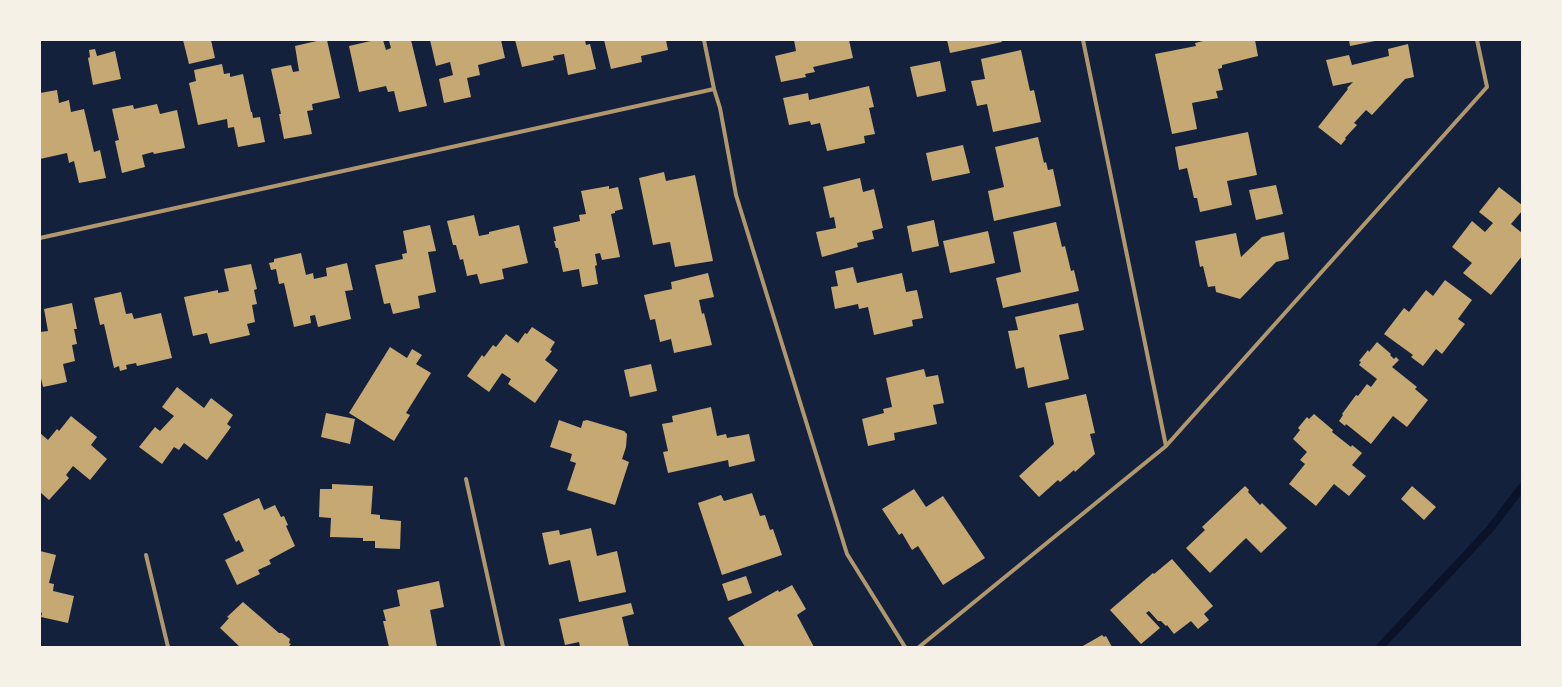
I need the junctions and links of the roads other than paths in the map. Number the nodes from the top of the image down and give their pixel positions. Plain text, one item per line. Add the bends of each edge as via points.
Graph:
1 (704, 40) edge
2 (1083, 40) edge
3 (1477, 40) edge
4 (714, 88) junction
5 (40, 238) edge
6 (1166, 446) junction
7 (466, 479) dead end
8 (146, 555) dead end
9 (168, 647) edge
10 (503, 647) edge
11 (905, 647) edge
12 (919, 647) edge

1 - 4 street
2 - 6 street
3 - 6 street via 1487,87
4 - 5 street
4 - 11 street via 736,195 847,554
6 - 12 street
7 - 10 street
8 - 9 street

